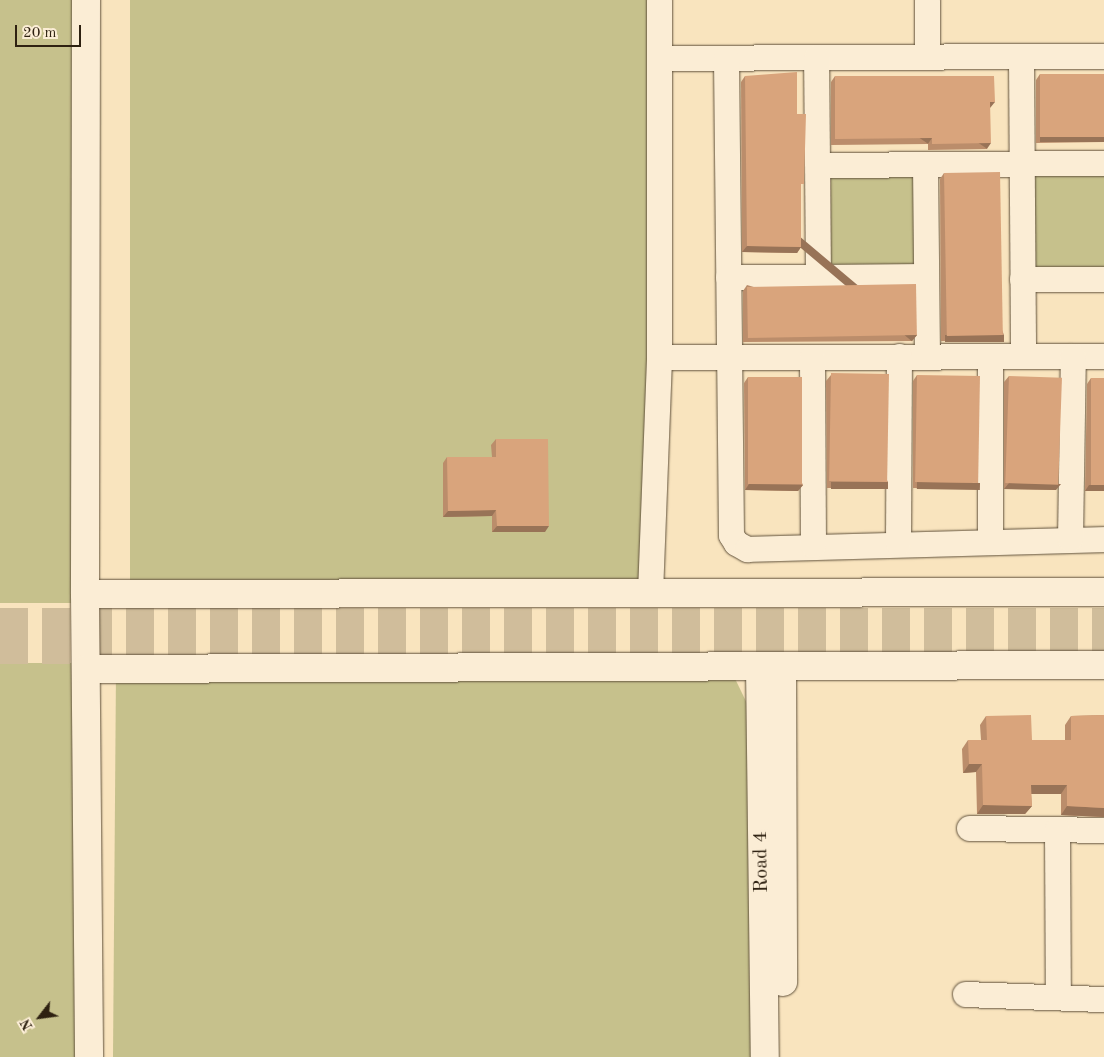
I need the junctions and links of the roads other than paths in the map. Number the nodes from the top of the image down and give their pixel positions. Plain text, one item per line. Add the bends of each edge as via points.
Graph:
1 (86, 0) edge
2 (660, 0) edge
3 (927, 0) edge
4 (1104, 56) edge
5 (927, 57) junction
6 (1021, 57) junction
7 (659, 58) junction
8 (726, 58) junction
9 (816, 58) junction
10 (925, 164) junction
11 (1021, 164) junction
12 (1104, 164) edge
13 (818, 165) junction
14 (818, 276) junction
15 (926, 276) junction
16 (728, 277) junction
17 (1022, 279) junction
18 (1104, 279) edge
19 (899, 356) junction
20 (927, 356) junction
21 (990, 356) junction
22 (1023, 356) junction
23 (1073, 356) junction
24 (1104, 356) edge
25 (659, 357) junction
26 (729, 357) junction
27 (812, 357) junction
28 (1104, 538) edge
29 (1070, 539) junction
30 (990, 541) junction
31 (898, 543) junction
32 (813, 545) junction
33 (1104, 592) edge
34 (650, 593) junction
35 (85, 594) junction
36 (1104, 665) edge
37 (771, 666) junction
38 (86, 669) junction
39 (969, 828) dead end
40 (1057, 829) junction
41 (1104, 830) edge
42 (965, 994) dead end
43 (1058, 997) junction
44 (1104, 998) edge
45 (89, 1057) edge
46 (765, 1057) edge
47 (783, 1057) edge

1 - 35 street
2 - 7 street
3 - 5 street
4 - 6 street
5 - 6 street
5 - 9 street
6 - 11 street
7 - 8 street
7 - 25 street
8 - 9 street
8 - 16 street
9 - 13 street
10 - 11 street
10 - 13 street
10 - 15 street
11 - 12 street
11 - 17 street
13 - 14 street
14 - 15 street
14 - 16 street
15 - 20 street
16 - 26 street
17 - 18 street
17 - 22 street
19 - 20 street
19 - 27 street
19 - 31 street
20 - 21 street
21 - 22 street
21 - 30 street
22 - 23 street
23 - 24 street
23 - 29 street
25 - 26 street
25 - 34 street
26 - 27 street
26 - 32 street via 731,535 736,543 747,549
27 - 32 street
28 - 29 street
29 - 30 street
30 - 31 street
31 - 32 street
33 - 34 street
34 - 35 street
35 - 38 street
36 - 37 street
37 - 38 street
37 - 46 street, Road 4
37 - 47 street, Road 4
38 - 45 street
39 - 40 street
40 - 41 street
40 - 43 street
42 - 43 street
43 - 44 street

